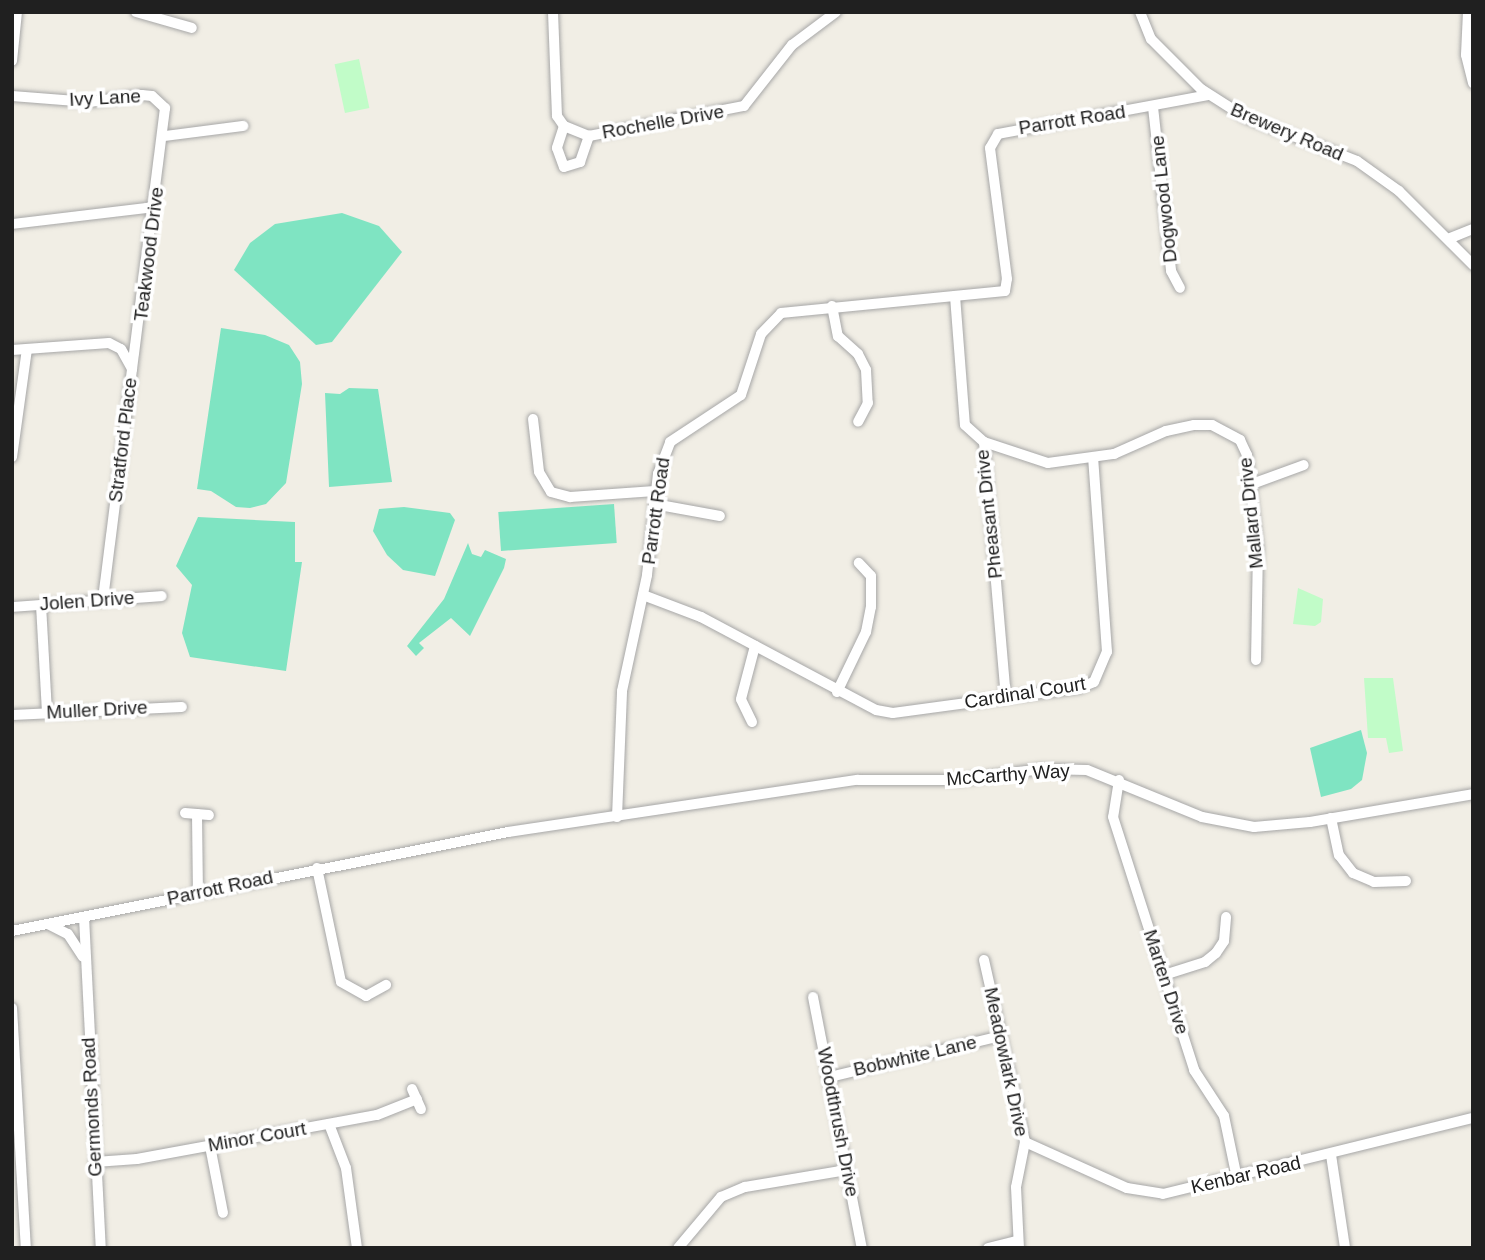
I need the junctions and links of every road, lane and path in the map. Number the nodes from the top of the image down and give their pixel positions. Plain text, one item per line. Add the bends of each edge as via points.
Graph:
1 (17, 12) edge
2 (136, 12) edge
3 (553, 12) edge
4 (1140, 12) edge
5 (1468, 12) edge
6 (834, 13) edge
7 (192, 28) dead end
8 (12, 61) edge
9 (1473, 83) edge
10 (1208, 95) junction
11 (12, 96) edge
12 (1153, 107) junction
13 (243, 126) dead end
14 (564, 126) junction
15 (164, 136) junction
16 (589, 136) junction
17 (155, 207) junction
18 (12, 223) edge
19 (1473, 229) edge
20 (1448, 239) junction
21 (1473, 265) edge
22 (1180, 288) dead end
23 (955, 296) junction
24 (832, 306) junction
25 (27, 349) junction
26 (12, 350) edge
27 (133, 372) junction
28 (533, 419) dead end
29 (858, 422) dead end
30 (984, 442) junction
31 (12, 457) edge
32 (1093, 458) junction
33 (1304, 465) dead end
34 (1252, 485) junction
35 (655, 491) junction
36 (654, 504) junction
37 (720, 516) dead end
38 (859, 563) dead end
39 (162, 596) dead end
40 (643, 596) junction
41 (103, 601) junction
42 (40, 605) junction
43 (12, 607) edge
44 (755, 646) junction
45 (1256, 660) dead end
46 (837, 692) junction
47 (1006, 698) junction
48 (182, 707) dead end
49 (47, 713) junction
50 (12, 715) edge
51 (752, 722) dead end
52 (1119, 780) junction
53 (1473, 794) edge
54 (197, 814) dead end
55 (617, 817) junction
56 (1331, 818) junction
57 (317, 868) junction
58 (1406, 881) dead end
59 (198, 893) junction
60 (83, 917) junction
61 (1226, 917) dead end
62 (45, 924) junction
63 (12, 931) edge
64 (984, 960) dead end
65 (86, 966) junction
66 (1164, 975) junction
67 (386, 985) dead end
68 (813, 997) dead end
69 (12, 1007) edge
70 (1001, 1036) junction
71 (830, 1077) junction
72 (417, 1099) dead end
73 (1473, 1118) edge
74 (329, 1124) junction
75 (1025, 1142) junction
76 (210, 1146) junction
77 (1331, 1155) junction
78 (95, 1162) junction
79 (847, 1170) junction
80 (1237, 1178) junction
81 (223, 1213) dead end
82 (1018, 1244) edge
83 (26, 1248) edge
84 (101, 1248) edge
85 (357, 1248) edge
86 (678, 1248) edge
87 (862, 1248) edge
88 (988, 1248) edge
89 (1345, 1248) edge

1 - 8 street
2 - 7 street
3 - 14 street via 554,100
4 - 10 street, Brewery Road via 1152,39
5 - 9 street via 1466,55
6 - 16 street, Rochelle Drive via 792,46 744,106
10 - 12 street, Parrott Road
10 - 20 street, Brewery Road via 1245,117 1357,162 1399,191
11 - 15 street, Ivy Lane via 89,102 152,96 165,108
12 - 22 street, Dogwood Lane via 1165,181 1171,271
12 - 23 street, Parrott Road via 995,136 990,152 1007,286 1000,293
13 - 15 street
14 - 16 street, Rochelle Drive
14 - 16 street via 556,148 564,167 580,162
15 - 17 street, Teakwood Drive
17 - 18 street
17 - 27 street, Teakwood Drive
19 - 20 street
20 - 21 street, Brewery Road
23 - 24 street, Parrott Road
23 - 30 street, Pheasant Drive via 965,425
24 - 29 street via 838,336 858,354 866,370 867,403
24 - 35 street, Parrott Road via 788,311 770,322 760,337 743,393 670,442
25 - 26 street, Stratford Place
25 - 27 street, Stratford Place via 109,343 121,349
25 - 31 street
27 - 41 street, Stratford Place
28 - 35 street via 539,472 551,492 570,497
30 - 32 street via 1048,463
30 - 47 street, Pheasant Drive
32 - 34 street, Mallard Drive via 1167,431 1212,425 1240,440
32 - 47 street, Cardinal Court via 1108,635 1103,668 1094,682 1079,688
33 - 34 street
34 - 45 street, Mallard Drive via 1258,548
35 - 36 street, Parrott Road
36 - 37 street
36 - 40 street, Parrott Road
38 - 46 street via 871,576 871,607 866,632
39 - 41 street, Jolen Drive
40 - 44 street, Cardinal Court via 701,617
40 - 55 street, Parrott Road via 620,704
41 - 42 street, Jolen Drive
42 - 43 street, Jolen Drive
42 - 49 street
44 - 46 street, Cardinal Court
44 - 51 street via 741,699
46 - 47 street, Cardinal Court via 893,713
48 - 49 street, Muller Drive
49 - 50 street, Muller Drive
52 - 55 street, McCarthy Way via 1066,768 960,780 865,779
52 - 56 street, McCarthy Way via 1182,810 1229,824 1270,827
52 - 66 street, Marten Drive via 1113,817
53 - 56 street, McCarthy Way
54 - 59 street
55 - 57 street, Parrott Road
56 - 58 street via 1339,855 1353,873 1374,882
57 - 59 street, Parrott Road
57 - 67 street via 341,982 366,996
59 - 60 street, Parrott Road
60 - 62 street
60 - 65 street, Germonds Road
61 - 66 street via 1224,941 1216,953 1205,962
62 - 63 street
62 - 65 street, Germonds Road via 71,937
64 - 70 street, Meadowlark Drive
65 - 78 street, Germonds Road
66 - 80 street, Marten Drive via 1194,1070 1224,1116
68 - 71 street, Woodthrush Drive
69 - 83 street
70 - 71 street, Bobwhite Lane
70 - 75 street, Meadowlark Drive
71 - 79 street, Woodthrush Drive
72 - 74 street, Minor Court via 381,1115
73 - 77 street, Kenbar Road
74 - 76 street, Minor Court
74 - 85 street via 346,1168
75 - 80 street, Kenbar Road via 1146,1194
75 - 82 street, Meadowlark Drive via 1016,1187
76 - 78 street, Minor Court
76 - 81 street
77 - 80 street, Kenbar Road
77 - 89 street
78 - 84 street, Germonds Road
79 - 86 street via 745,1187 721,1197
79 - 87 street, Woodthrush Drive
82 - 88 street

